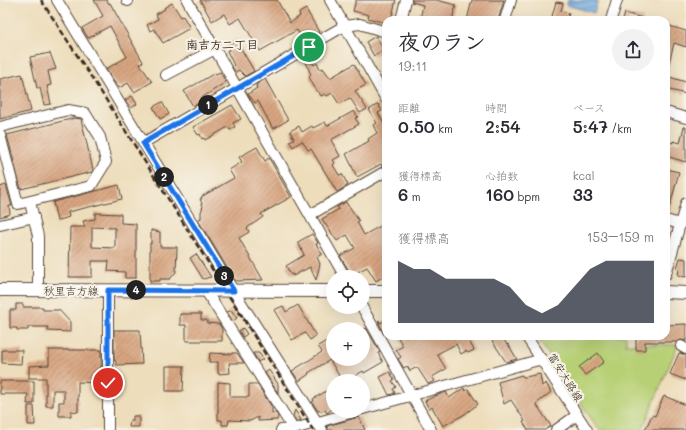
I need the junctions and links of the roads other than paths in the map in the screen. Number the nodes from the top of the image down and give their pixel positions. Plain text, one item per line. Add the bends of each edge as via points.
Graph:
1 (57, 0) edge
2 (187, 0) edge
3 (330, 0) edge
4 (406, 0) edge
5 (511, 0) edge
6 (617, 0) edge
7 (402, 16) edge
8 (507, 16) edge
9 (612, 16) edge
10 (344, 26) junction
11 (382, 31) edge
12 (215, 49) junction
13 (166, 75) dead end
14 (237, 88) junction
15 (382, 92) edge
16 (670, 113) edge
17 (686, 118) edge
18 (0, 127) edge
19 (0, 135) edge
20 (143, 143) junction
21 (382, 173) edge
22 (30, 202) junction
23 (686, 203) edge
24 (310, 215) junction
25 (34, 217) junction
26 (670, 221) edge
27 (680, 224) junction
28 (0, 225) edge
29 (670, 260) edge
30 (341, 270) edge
31 (0, 290) edge
32 (38, 290) junction
33 (108, 290) junction
34 (206, 291) junction
35 (234, 291) junction
36 (326, 291) edge
37 (370, 291) edge
38 (382, 291) edge
39 (670, 292) edge
40 (686, 293) edge
41 (366, 314) edge
42 (529, 340) edge
43 (542, 359) junction
44 (411, 396) junction
45 (370, 407) edge
46 (577, 415) junction
47 (339, 418) edge
48 (319, 426) edge
49 (108, 430) edge
50 (281, 430) edge
51 (294, 430) edge
52 (431, 430) edge
53 (556, 430) edge
54 (587, 430) edge

1 - 20 street
2 - 12 street
3 - 10 street
4 - 7 street
5 - 8 street
6 - 9 street
10 - 11 street via 360,24
10 - 14 street
10 - 15 street
12 - 13 street
12 - 14 street
14 - 20 street
14 - 24 street
16 - 17 street
18 - 22 street via 68,110 85,113 100,137 106,162 91,186
19 - 22 street via 18,204
20 - 35 street
21 - 24 street
22 - 25 street
23 - 27 street
24 - 30 street
25 - 28 street
25 - 32 street via 38,236
26 - 27 street
27 - 29 street
31 - 32 main road, 秋里吉方線
32 - 33 main road, 秋里吉方線
33 - 34 main road, 秋里吉方線
33 - 49 street
34 - 35 main road, 秋里吉方線
34 - 51 street
35 - 36 main road, 秋里吉方線
35 - 48 street
37 - 38 main road
39 - 40 main road
41 - 44 street
42 - 43 street, 富安大路線
43 - 44 street
43 - 46 street, 富安大路線
44 - 45 street
44 - 52 street
46 - 53 street
46 - 54 street, 富安大路線
47 - 48 street
48 - 51 street
50 - 51 street

